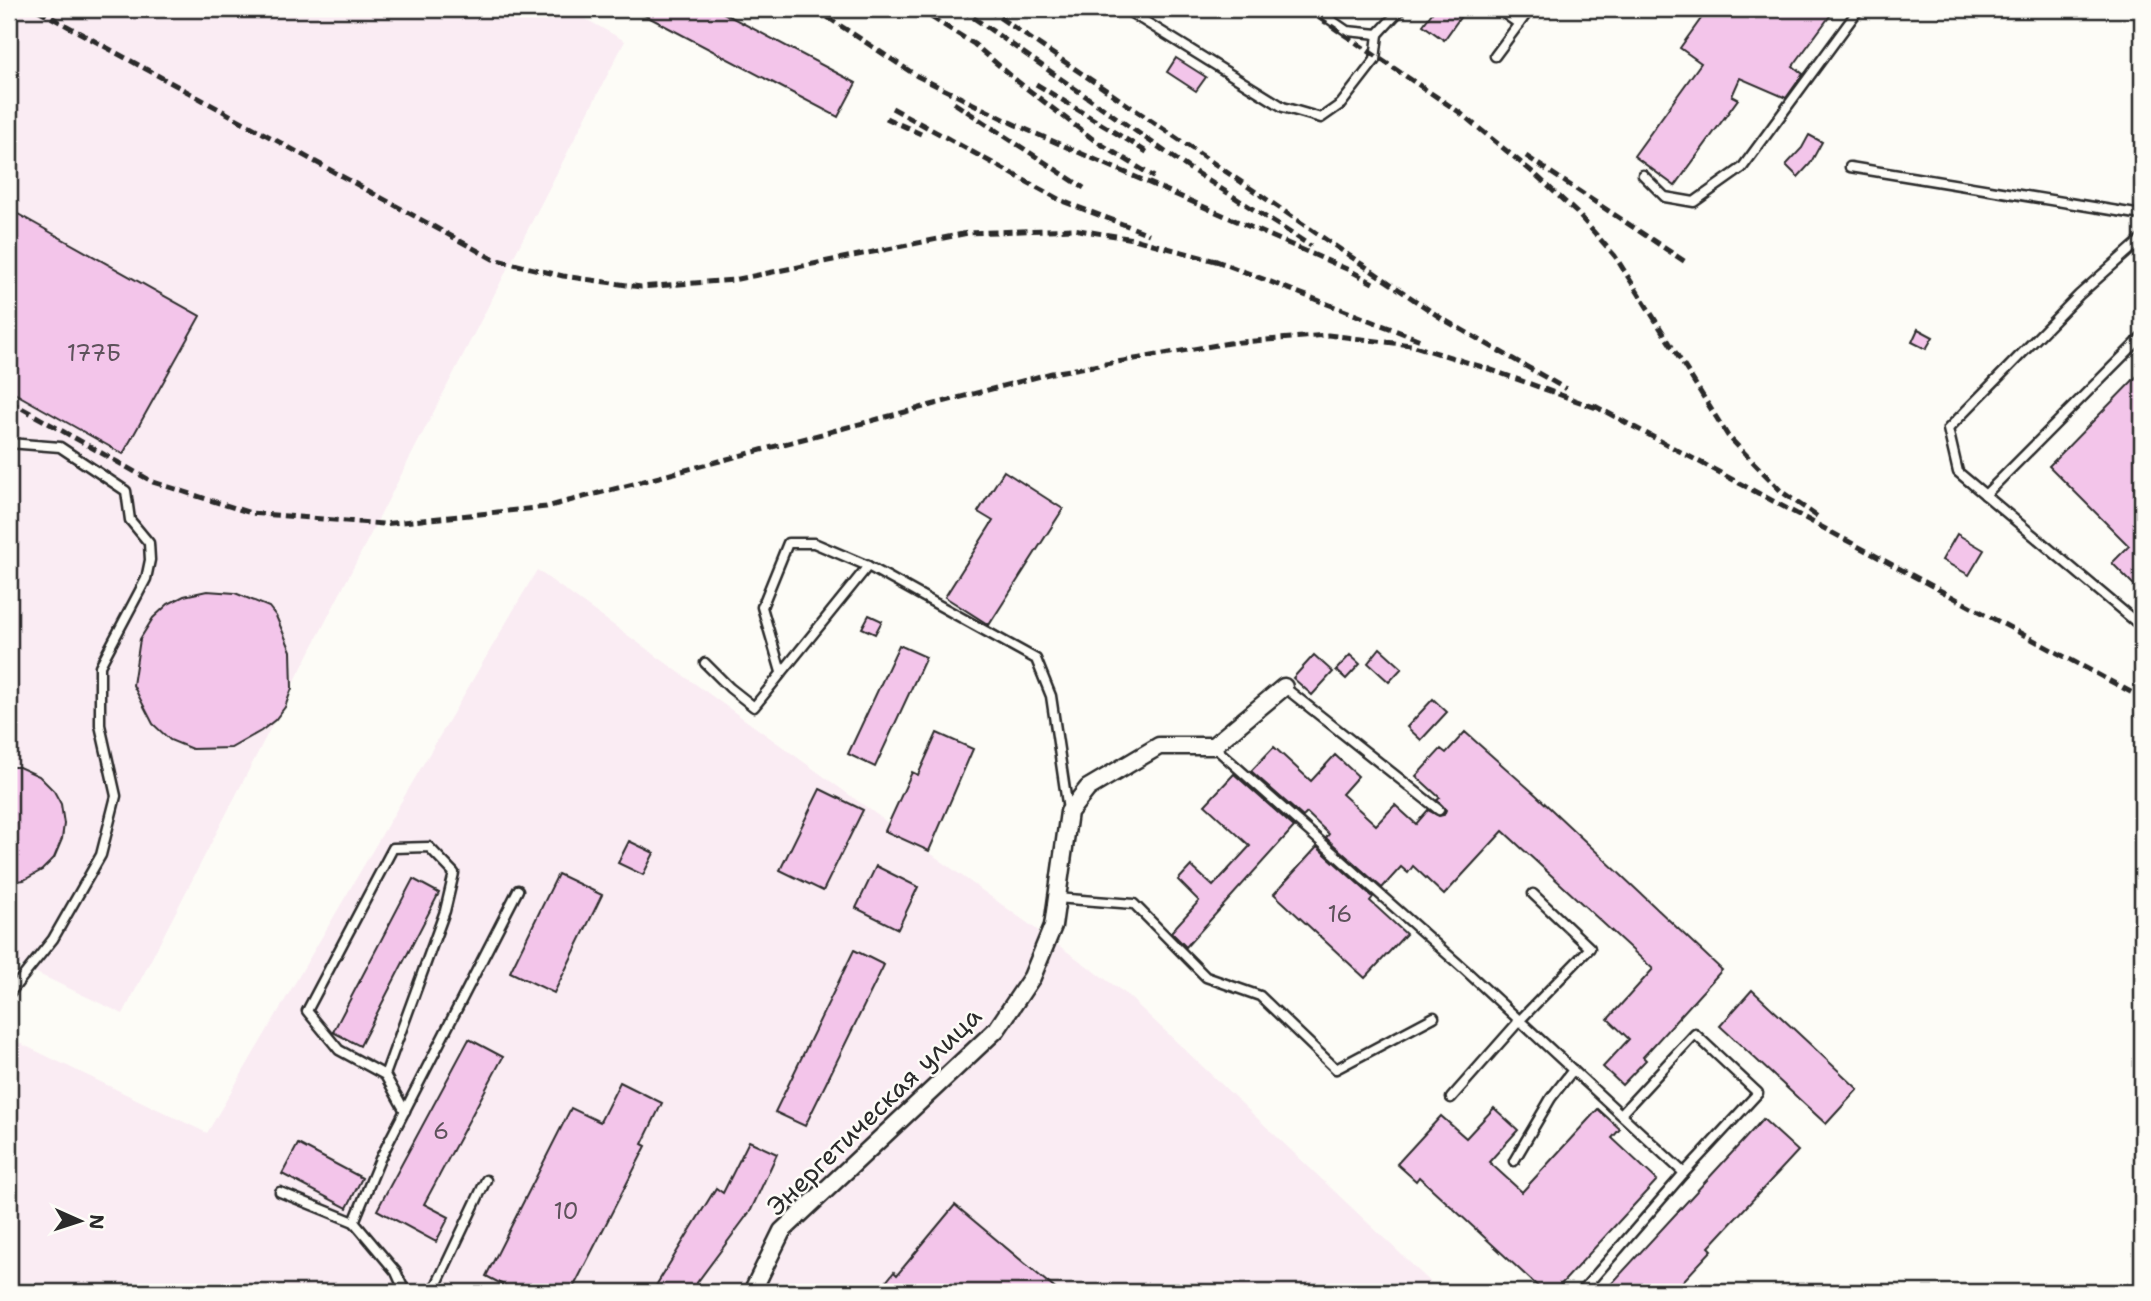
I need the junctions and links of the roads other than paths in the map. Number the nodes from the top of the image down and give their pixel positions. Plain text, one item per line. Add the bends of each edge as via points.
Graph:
1 (1125, 9) edge
2 (1315, 9) edge
3 (1401, 9) edge
4 (1497, 9) edge
5 (1530, 9) edge
6 (1859, 9) edge
7 (1519, 24) junction
8 (1378, 34) junction
9 (1496, 56) dead end
10 (1850, 167) dead end
11 (1643, 175) dead end
12 (2142, 215) edge
13 (2142, 239) edge
14 (2142, 337) edge
15 (9, 443) edge
16 (1985, 495) junction
17 (869, 566) junction
18 (2142, 627) edge
19 (705, 663) dead end
20 (781, 672) junction
21 (1284, 687) joint
22 (1213, 746) junction
23 (1439, 810) dead end
24 (1069, 813) junction
25 (518, 890) dead end
26 (1533, 894) dead end
27 (1056, 898) junction
28 (9, 994) edge
29 (1434, 1017) dead end
30 (1520, 1020) junction
31 (1573, 1070) junction
32 (385, 1075) junction
33 (1451, 1098) dead end
34 (405, 1111) junction
35 (1621, 1114) junction
36 (1514, 1161) dead end
37 (1684, 1173) junction
38 (486, 1180) dead end
39 (280, 1192) dead end
40 (354, 1222) junction
41 (405, 1292) edge
42 (433, 1292) edge
43 (752, 1292) edge
44 (1581, 1292) edge

1 - 8 lane via 1283,107 1321,118 1341,104 1375,60
2 - 8 lane via 1347,31
3 - 8 lane
4 - 7 lane
5 - 7 lane
6 - 11 lane via 1742,168 1694,202 1665,197
7 - 9 lane
10 - 12 lane
13 - 16 lane via 2079,295 1948,429 1958,472
14 - 16 lane
15 - 28 lane via 60,447 126,491 130,520 149,543 150,560 146,579 100,666 100,725 116,796 101,855 53,939
16 - 18 lane
17 - 20 lane
17 - 20 lane via 814,543 788,543 762,607
17 - 24 lane via 1036,659 1051,696
19 - 20 lane via 754,707
21 - 22 street
21 - 23 lane
22 - 24 street via 1159,746 1088,788
22 - 30 lane
24 - 27 street, Энергетическая улица
25 - 34 lane
26 - 30 lane via 1590,948
27 - 29 lane via 1134,904 1206,977 1260,996 1336,1069
27 - 43 street, Энергетическая улица via 1053,926 1032,977 997,1029 782,1231
30 - 31 lane
30 - 33 lane
31 - 35 lane
31 - 36 lane
32 - 32 lane via 339,1050 307,1011 393,848 429,846 454,873 445,911
32 - 34 lane
34 - 40 lane
35 - 37 lane
35 - 37 lane via 1695,1034 1740,1076 1758,1093
37 - 44 lane
38 - 42 lane
39 - 40 lane
40 - 41 lane via 396,1272

